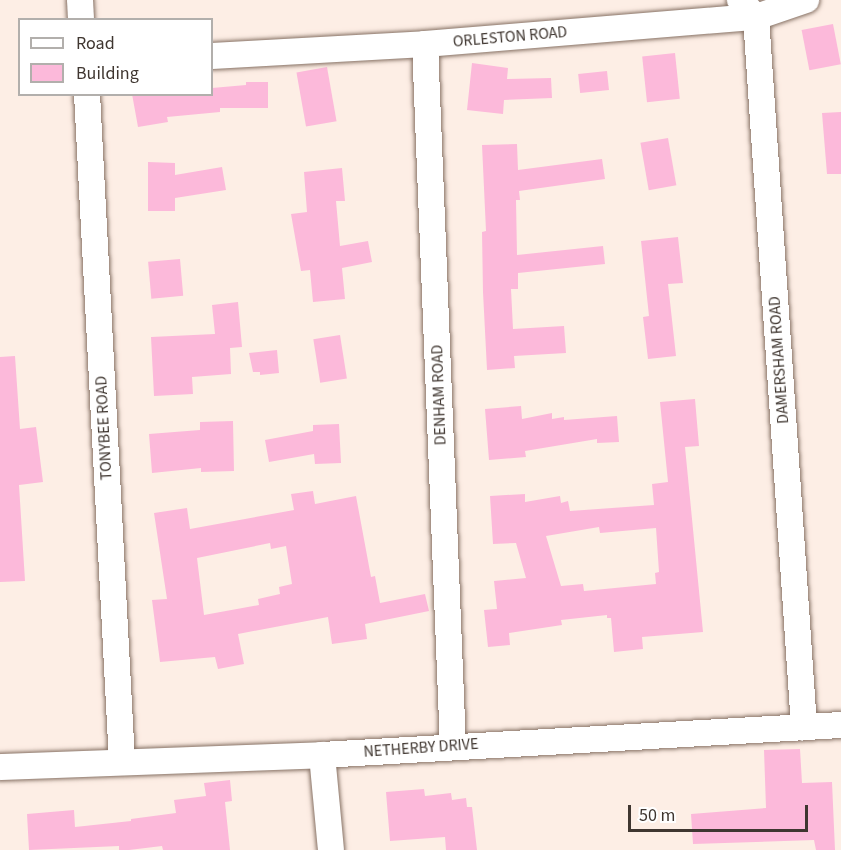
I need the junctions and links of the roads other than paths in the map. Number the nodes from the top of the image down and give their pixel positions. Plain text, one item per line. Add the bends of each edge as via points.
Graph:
1 (80, 0) edge
2 (806, 0) edge
3 (748, 9) edge
4 (81, 18) edge
5 (424, 44) junction
6 (213, 56) edge
7 (87, 96) edge
8 (841, 725) edge
9 (804, 727) junction
10 (453, 746) junction
11 (322, 755) junction
12 (122, 762) junction
13 (0, 767) edge
14 (331, 850) edge

1 - 4 street
2 - 3 street, ORLESTON ROAD
3 - 5 street, ORLESTON ROAD
3 - 9 street, DAMERSHAM ROAD
5 - 6 street, ORLESTON ROAD
5 - 10 street, DENHAM ROAD
7 - 12 street, TONYBEE ROAD
8 - 9 street, NETHERBY DRIVE
9 - 10 street, NETHERBY DRIVE
10 - 11 street, NETHERBY DRIVE
11 - 12 street, NETHERBY DRIVE
11 - 14 street
12 - 13 street, NETHERBY DRIVE

